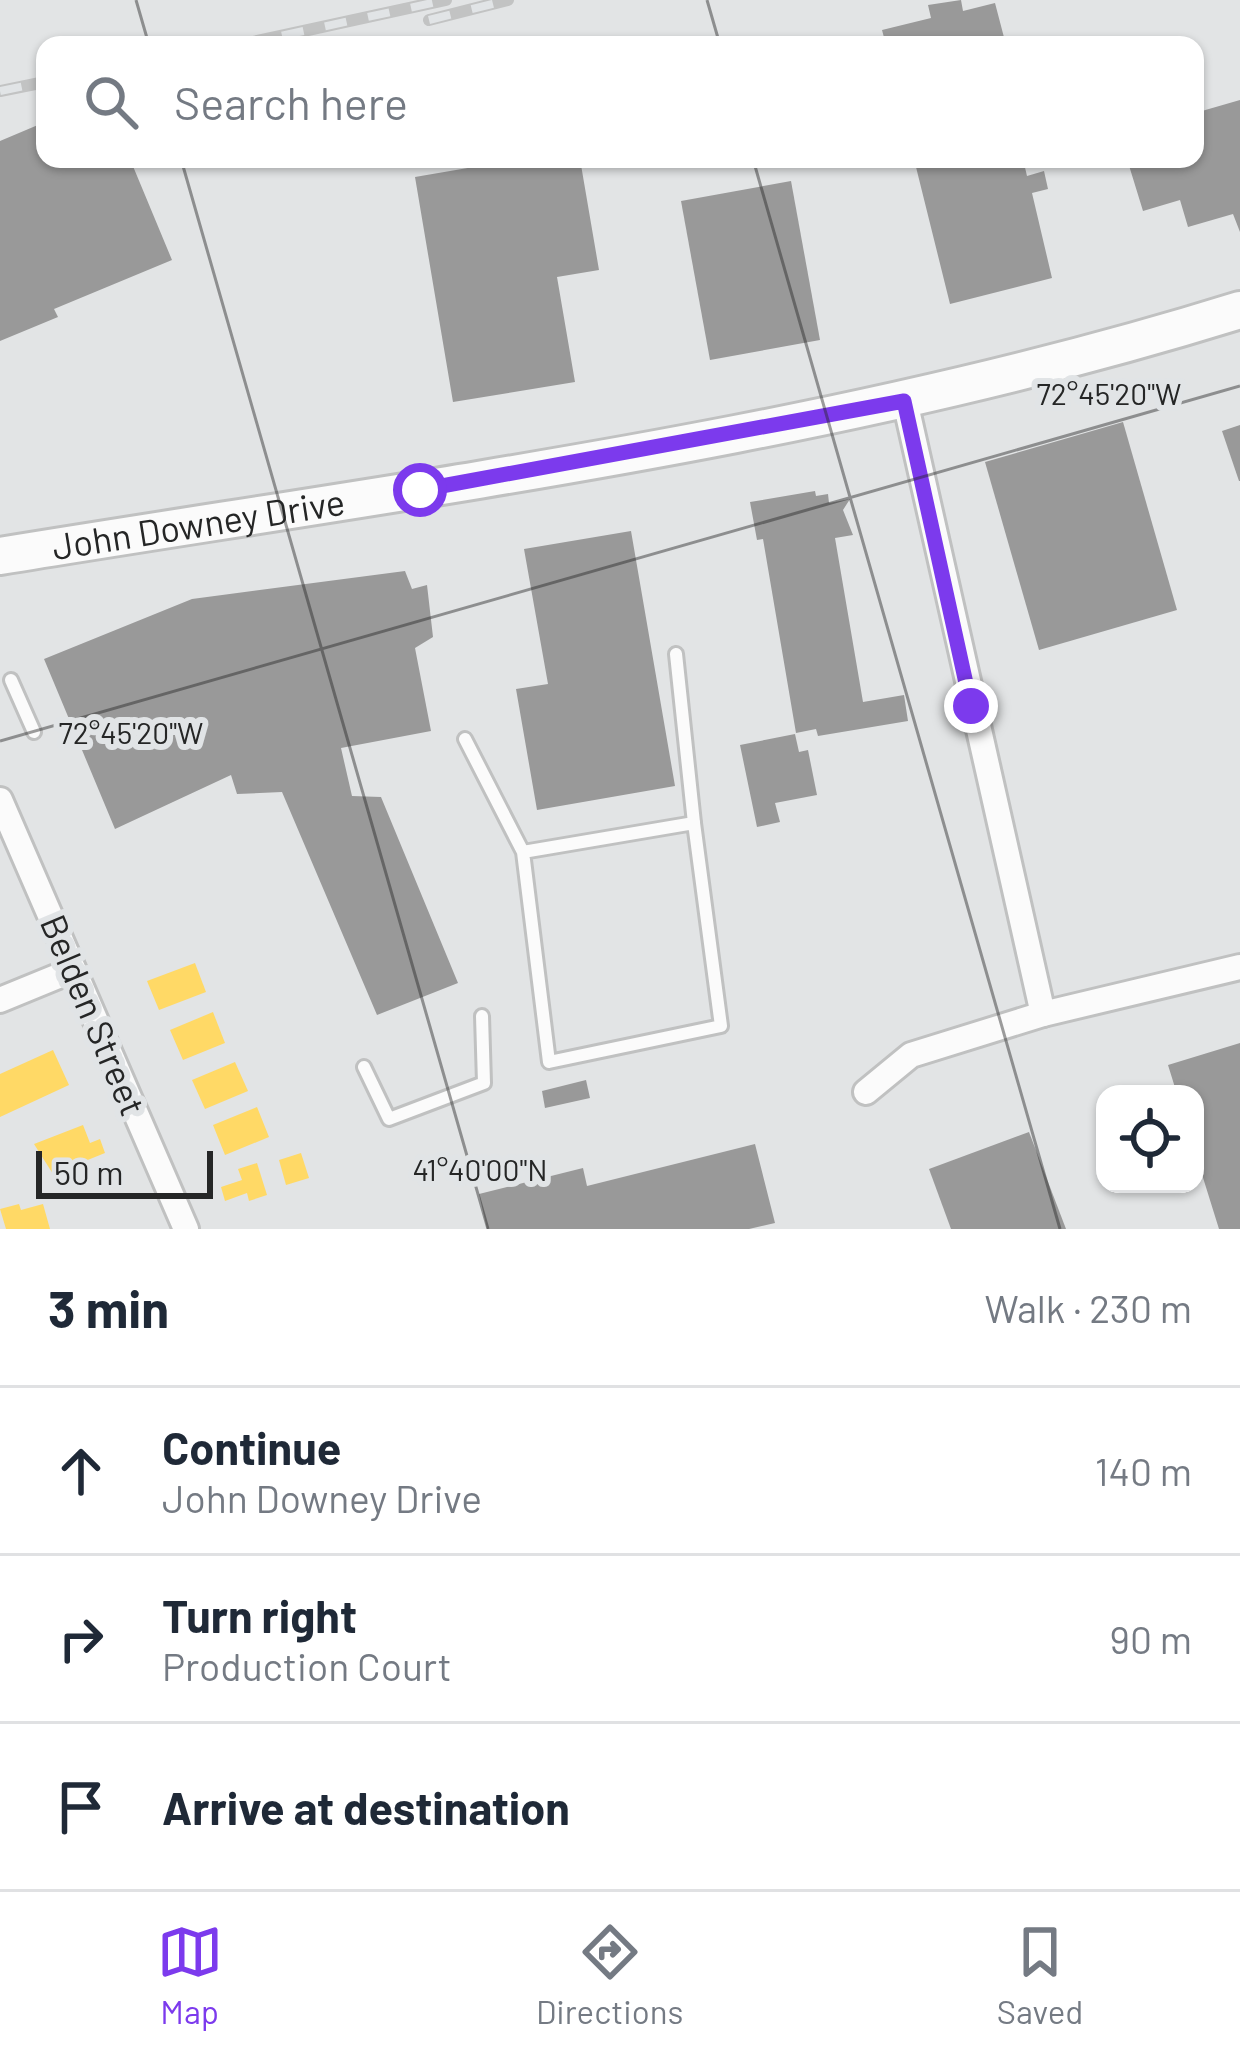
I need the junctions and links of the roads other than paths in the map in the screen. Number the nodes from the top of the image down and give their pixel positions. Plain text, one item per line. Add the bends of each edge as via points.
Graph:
1 (1240, 310) edge
2 (904, 401) junction
3 (0, 556) edge
4 (676, 654) dead end
5 (10, 680) dead end
6 (34, 732) dead end
7 (465, 739) dead end
8 (0, 800) edge
9 (694, 823) junction
10 (523, 852) junction
11 (1240, 967) edge
12 (73, 970) junction
13 (0, 1000) edge
14 (1043, 1014) junction
15 (482, 1016) dead end
16 (364, 1067) dead end
17 (866, 1092) dead end
18 (186, 1229) edge

1 - 2 street, John Downey Drive
2 - 3 street, John Downey Drive via 495,480
2 - 14 street
4 - 9 lane
5 - 6 lane
7 - 10 lane
8 - 12 street, Belden Street
9 - 10 lane
9 - 10 lane via 721,1026 549,1063
11 - 14 street
12 - 13 street
12 - 18 street, Belden Street
14 - 17 street via 910,1055
15 - 16 lane via 484,1083 389,1119

